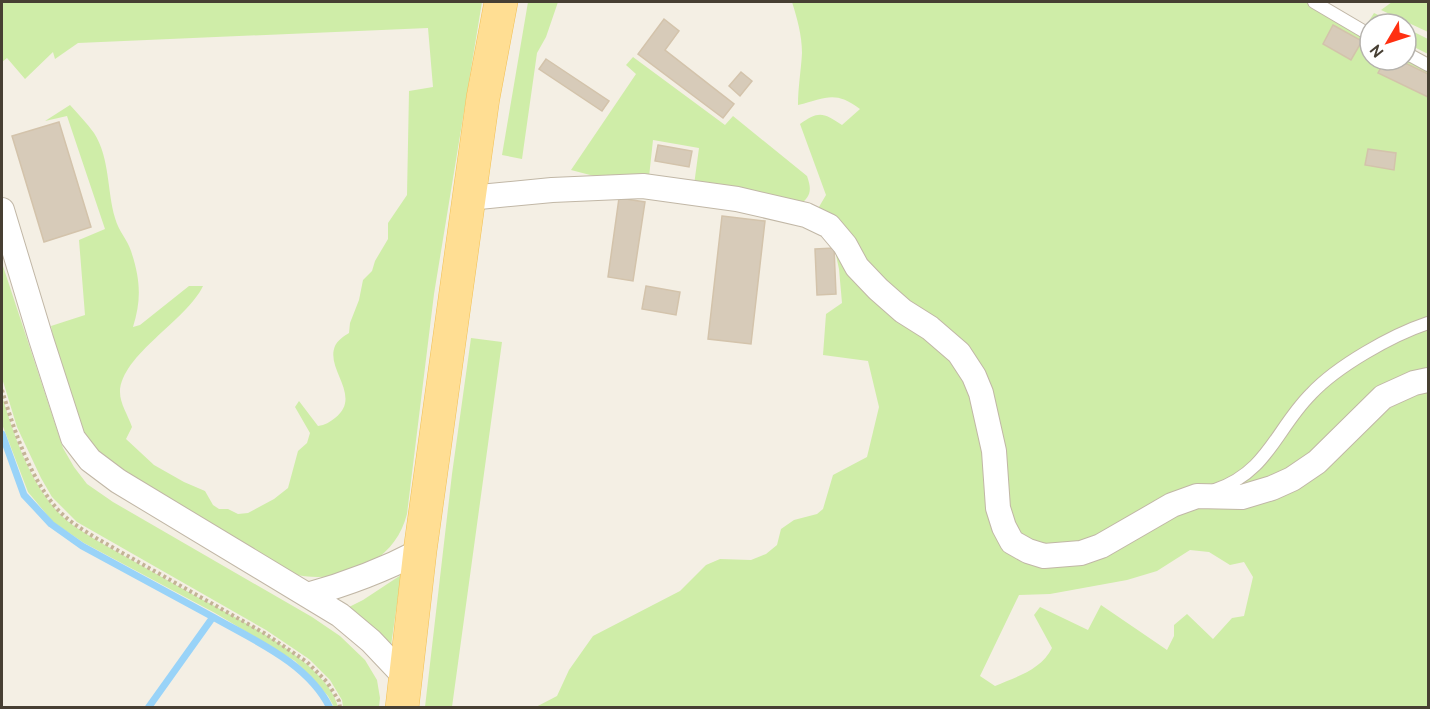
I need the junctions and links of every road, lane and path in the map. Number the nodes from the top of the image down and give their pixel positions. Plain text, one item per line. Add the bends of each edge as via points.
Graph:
1 (501, 2) edge
2 (1314, 2) edge
3 (1358, 28) edge
4 (469, 198) junction
5 (2, 210) edge
6 (1428, 324) edge
7 (1428, 380) edge
8 (2, 390) edge
9 (1197, 496) junction
10 (420, 551) junction
11 (307, 595) junction
12 (404, 693) edge
13 (340, 708) edge

1 - 4 main road
2 - 3 lane
4 - 9 street via 643,186 737,199 806,215 829,226 857,267 878,289 959,353 974,376 994,451 998,508 1012,542 1028,551 1044,556 1081,553
4 - 10 main road
5 - 11 street via 73,438 90,460 118,481
6 - 9 lane via 1407,331 1338,369 1310,394 1260,462 1226,486
7 - 9 street via 1383,397 1317,462 1292,479 1242,497
8 - 13 path via 13,428 38,480 60,512 96,538 264,633 307,662 327,682
10 - 11 street via 363,578
10 - 12 main road
11 - 12 street via 371,641

